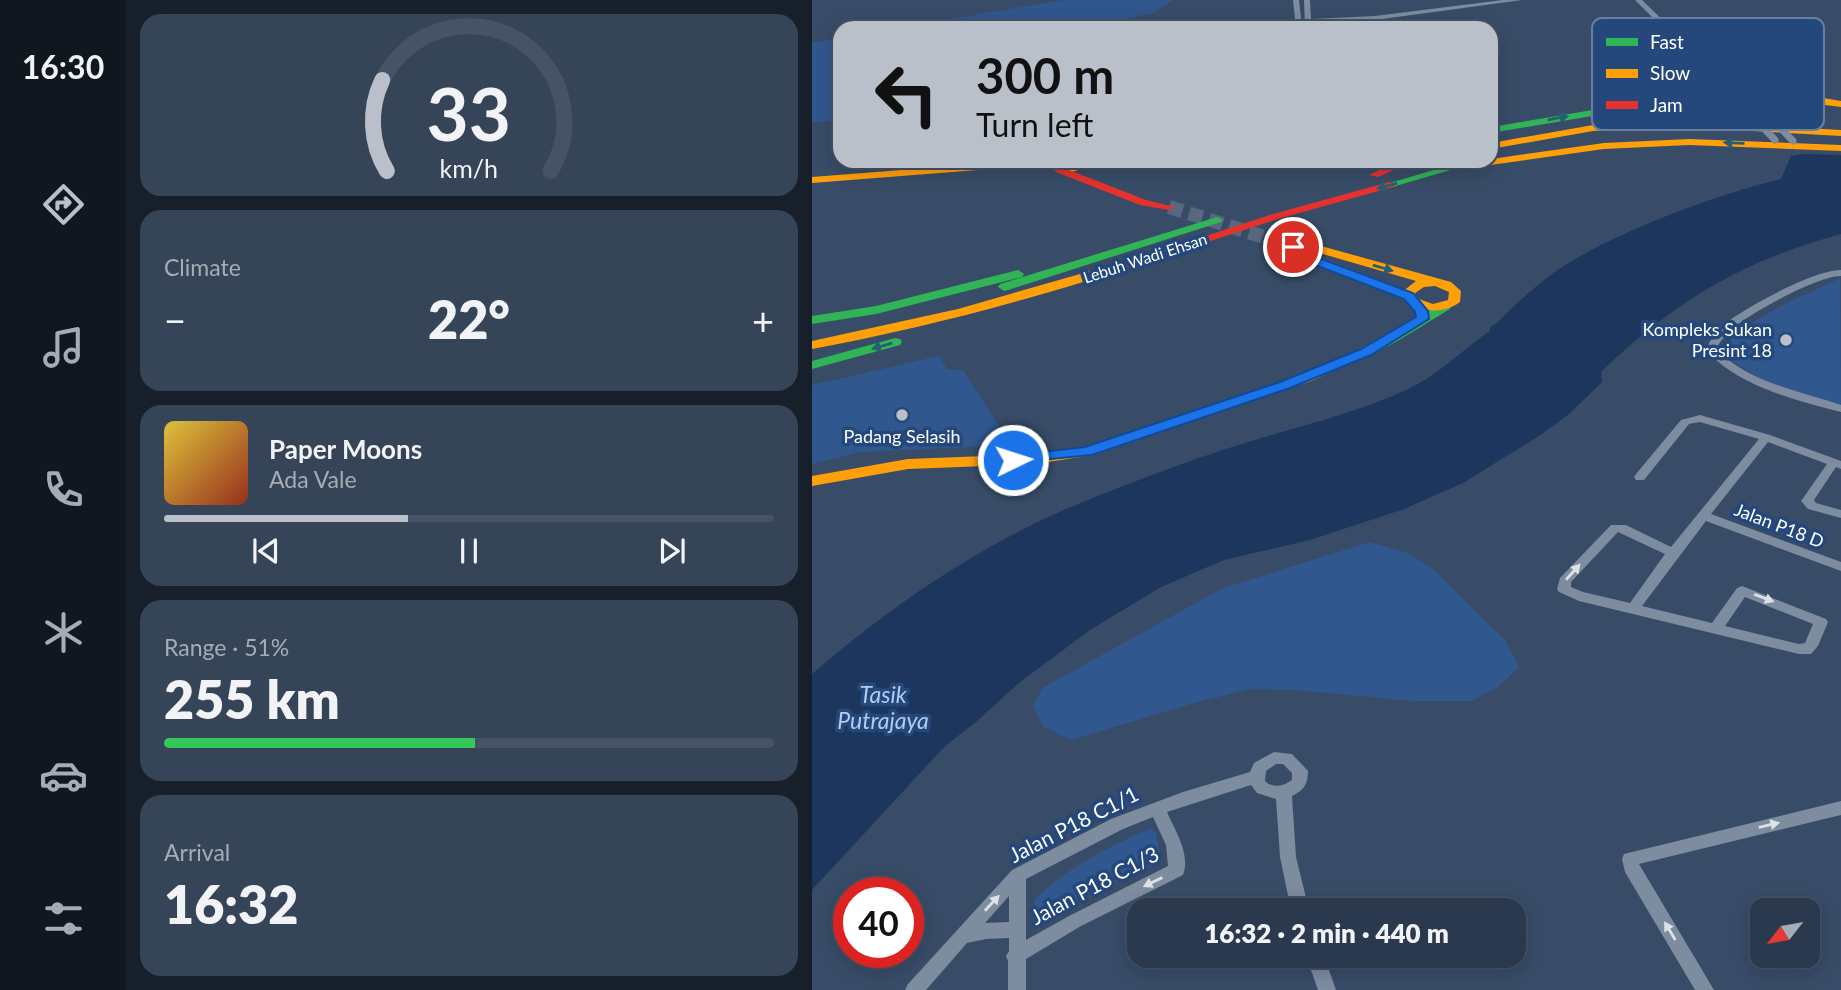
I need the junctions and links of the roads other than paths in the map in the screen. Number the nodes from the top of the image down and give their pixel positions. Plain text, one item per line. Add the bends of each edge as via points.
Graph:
1 (1296, 0) edge
2 (1307, 0) edge
3 (1519, 0) edge
4 (1638, 0) edge
5 (1658, 18) edge
6 (1298, 21) edge
7 (1308, 21) edge
8 (1342, 21) edge
9 (1592, 113) edge
10 (1592, 128) edge
11 (1498, 129) edge
12 (1655, 130) edge
13 (1766, 130) edge
14 (1783, 130) edge
15 (1783, 130) edge
16 (1841, 133) edge
17 (1498, 144) edge
18 (1780, 145) junction
19 (1799, 146) junction
20 (1841, 148) edge
21 (1498, 155) edge
22 (1498, 161) edge
23 (919, 168) edge
24 (961, 168) edge
25 (1056, 168) edge
26 (1087, 168) edge
27 (1392, 168) edge
28 (1402, 168) edge
29 (1450, 168) edge
30 (1374, 175) junction
31 (812, 177) edge
32 (1061, 267) junction
33 (1841, 273) edge
34 (1435, 282) junction
35 (1039, 292) junction
36 (1411, 299) junction
37 (1445, 306) junction
38 (1423, 319) junction
39 (812, 320) edge
40 (812, 334) edge
41 (812, 345) edge
42 (812, 365) edge
43 (1841, 409) edge
44 (1766, 437) junction
45 (1838, 463) edge
46 (908, 464) junction
47 (812, 473) edge
48 (1640, 477) dead end
49 (812, 481) edge
50 (1841, 514) edge
51 (1705, 516) junction
52 (1673, 553) junction
53 (1841, 567) edge
54 (1633, 609) junction
55 (1716, 628) junction
56 (1256, 777) junction
57 (1284, 793) junction
58 (1157, 808) junction
59 (1841, 808) edge
60 (1018, 875) junction
61 (1297, 898) edge
62 (1016, 930) junction
63 (961, 937) junction
64 (1015, 956) junction
65 (1319, 968) edge
66 (914, 990) edge
67 (1017, 990) edge
68 (1327, 990) edge
69 (1704, 990) edge

1 - 6 street
2 - 7 street
3 - 8 street
4 - 5 street
11 -> 9 main road
10 - 17 main road
12 - 21 main road via 1565,140
13 - 18 street, bridge
14 - 19 street, bridge
15 - 16 main road
18 - 19 main road
18 -> 22 main road via 1689,142 1604,146
19 - 20 main road
23 - 31 main road
24 - 31 main road
25 - 26 main road via 1144,203 1164,206 1155,197 1097,180
27 - 30 main road
28 - 30 main road, Lebuh Wadi Ehsan
29 -> 35 main road, Lebuh Wadi Ehsan via 1277,216
30 - 32 main road, Lebuh Wadi Ehsan
32 - 39 main road via 978,282 876,310
32 - 40 main road, Lebuh Wadi Ehsan via 947,304
33 - 43 street via 1765,302 1717,336 1711,349 1734,371
34 - 36 main road via 1415,285 1410,289
36 -> 34 main road via 1288,245
34 - 37 main road via 1455,291 1456,299
35 - 41 main road, Lebuh Wadi Ehsan
35 -> 42 main road via 939,329
36 - 37 main road via 1432,308
36 - 38 main road
37 - 38 main road
38 - 46 main road via 1380,345 1306,378 1087,451 1035,459
44 - 45 street
44 - 48 street via 1706,418 1690,420
44 - 51 street
45 - 50 street via 1807,501
46 - 47 main road via 868,463
46 - 49 main road
51 - 52 street
51 - 53 street, Jalan P18 D
52 - 54 street
54 -> 52 street via 1570,593 1564,589 1564,581 1615,528
54 - 55 street
55 -> 55 street via 1742,591 1821,622 1806,650
56 - 57 street via 1262,789
56 - 57 street via 1268,760 1293,761 1300,782
56 - 58 street, Jalan P18 C1/1
57 - 61 street via 1288,857
58 - 60 street, Jalan P18 C1/1
58 -> 64 street, Jalan P18 C1/3 via 1174,845 1177,870
69 -> 59 street via 1630,859
60 - 62 street
63 -> 60 street, Jalan P18 C1/1
62 - 63 street
62 - 64 street
63 - 66 street, Jalan P18 C1/1
64 - 67 street
65 - 68 street

